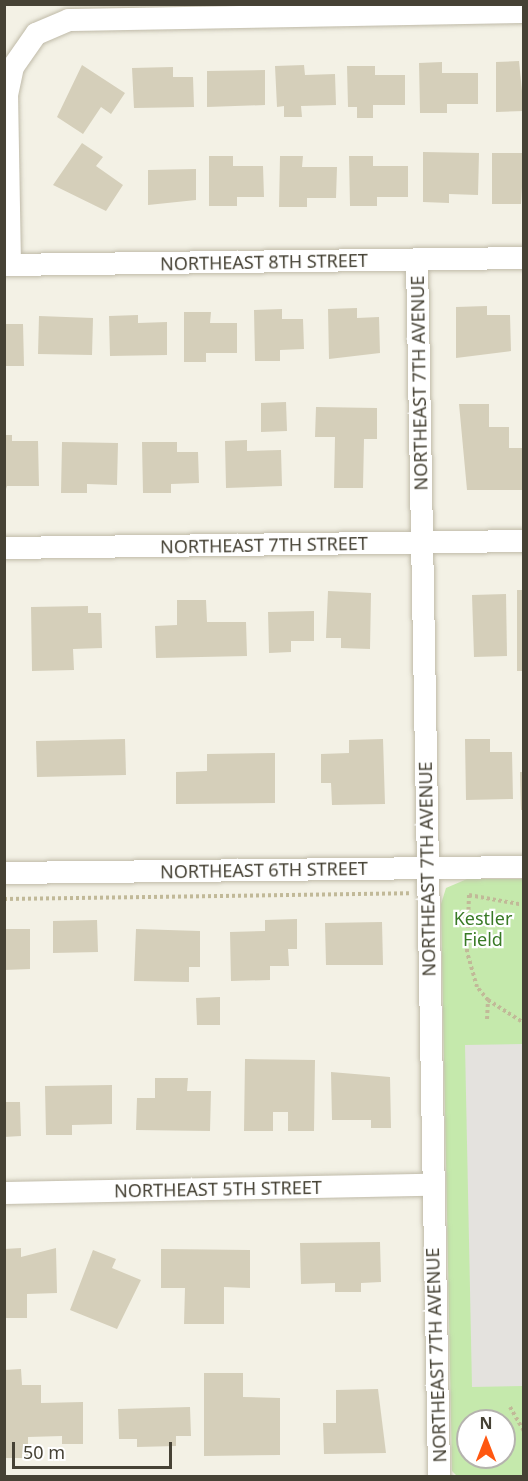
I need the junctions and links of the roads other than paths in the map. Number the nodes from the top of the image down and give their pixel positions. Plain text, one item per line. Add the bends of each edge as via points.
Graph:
1 (524, 12) edge
2 (524, 258) edge
3 (417, 261) junction
4 (7, 265) edge
5 (524, 541) edge
6 (421, 543) junction
7 (4, 548) edge
8 (524, 867) edge
9 (427, 868) junction
10 (4, 873) edge
11 (431, 1185) junction
12 (4, 1193) edge
13 (439, 1476) edge

1 - 4 street via 69,20 36,34 13,67 7,95
2 - 3 street, NORTHEAST 8TH STREET
3 - 4 street, NORTHEAST 8TH STREET
3 - 6 street, NORTHEAST 7TH AVENUE
5 - 6 street, NORTHEAST 7TH STREET
6 - 7 street, NORTHEAST 7TH STREET
6 - 9 street, NORTHEAST 7TH AVENUE
8 - 9 street, NORTHEAST 6TH STREET
9 - 10 street, NORTHEAST 6TH STREET
9 - 11 street, NORTHEAST 7TH AVENUE
11 - 12 street, NORTHEAST 5TH STREET
11 - 13 street, NORTHEAST 7TH AVENUE

